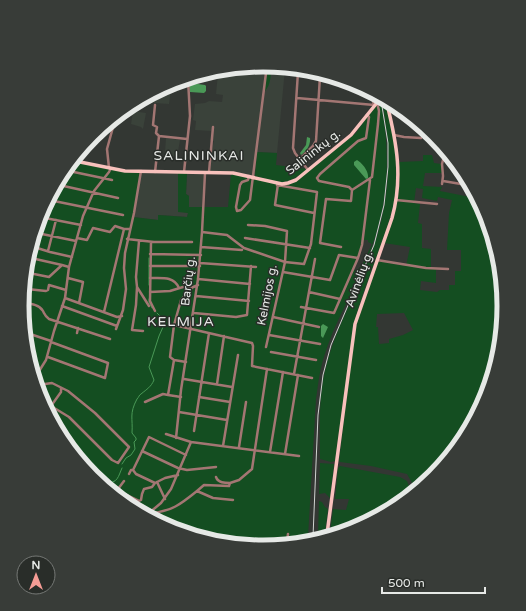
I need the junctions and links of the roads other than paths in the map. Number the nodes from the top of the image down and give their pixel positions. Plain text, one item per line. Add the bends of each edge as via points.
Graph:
1 (266, 72) edge
2 (298, 75) edge
3 (320, 78) edge
4 (188, 84) edge
5 (297, 98) junction
6 (319, 100) junction
7 (377, 102) edge
8 (155, 105) dead end
9 (389, 108) edge
10 (367, 114) junction
11 (113, 126) edge
12 (213, 127) dead end
13 (394, 135) junction
14 (159, 136) junction
15 (421, 138) dead end
16 (187, 139) junction
17 (443, 156) edge
18 (299, 160) junction
19 (78, 162) edge
20 (110, 168) junction
21 (308, 170) junction
22 (71, 171) edge
23 (141, 171) junction
24 (155, 172) junction
25 (184, 172) junction
26 (207, 172) junction
27 (251, 177) junction
28 (104, 178) junction
29 (112, 180) dead end
30 (370, 180) junction
31 (278, 184) junction
32 (464, 185) edge
33 (61, 186) edge
34 (352, 190) junction
35 (93, 193) junction
36 (118, 198) dead end
37 (396, 200) junction
38 (54, 201) edge
39 (437, 204) dead end
40 (87, 208) junction
41 (314, 213) junction
42 (123, 215) dead end
43 (46, 218) edge
44 (56, 220) junction
45 (81, 225) junction
46 (248, 225) dead end
47 (124, 229) junction
48 (130, 229) junction
49 (202, 232) junction
50 (40, 234) edge
51 (52, 236) junction
52 (245, 238) dead end
53 (77, 239) junction
54 (127, 239) junction
55 (139, 240) junction
56 (151, 242) junction
57 (192, 242) dead end
58 (286, 244) junction
59 (37, 247) edge
60 (201, 247) junction
61 (341, 247) dead end
62 (310, 248) junction
63 (48, 250) junction
64 (242, 250) dead end
65 (150, 254) junction
66 (201, 255) junction
67 (72, 257) junction
68 (358, 258) junction
69 (33, 259) edge
70 (315, 259) dead end
71 (377, 260) junction
72 (285, 262) junction
73 (200, 264) junction
74 (62, 265) junction
75 (150, 266) junction
76 (251, 266) junction
77 (69, 267) junction
78 (256, 267) dead end
79 (448, 270) dead end
80 (283, 272) junction
81 (31, 274) edge
82 (311, 277) junction
83 (68, 278) junction
84 (150, 278) junction
85 (198, 279) junction
86 (250, 284) junction
87 (198, 285) junction
88 (137, 286) junction
89 (179, 288) junction
90 (192, 288) junction
91 (30, 289) edge
92 (66, 290) junction
93 (150, 292) junction
94 (309, 292) junction
95 (196, 296) junction
96 (65, 298) junction
97 (340, 299) junction
98 (249, 301) junction
99 (78, 303) junction
100 (29, 304) edge
101 (62, 306) junction
102 (149, 306) dead end
103 (301, 307) dead end
104 (306, 308) junction
105 (156, 311) dead end
106 (104, 312) junction
107 (194, 313) junction
108 (122, 316) junction
109 (273, 317) junction
110 (57, 321) junction
111 (303, 323) junction
112 (174, 325) junction
113 (117, 326) junction
114 (319, 327) dead end
115 (78, 328) junction
116 (116, 329) dead end
117 (192, 329) junction
118 (143, 331) dead end
119 (76, 333) dead end
120 (209, 333) junction
121 (31, 334) edge
122 (269, 334) junction
123 (224, 336) junction
124 (110, 339) dead end
125 (300, 340) junction
126 (51, 342) junction
127 (320, 344) dead end
128 (266, 347) dead end
129 (271, 352) dead end
130 (238, 355) dead end
131 (47, 357) junction
132 (297, 357) junction
133 (174, 360) junction
134 (316, 360) dead end
135 (186, 362) junction
136 (267, 369) junction
137 (39, 372) edge
138 (282, 372) junction
139 (294, 374) junction
140 (298, 375) junction
141 (312, 378) dead end
142 (183, 379) junction
143 (202, 382) junction
144 (42, 384) edge
145 (217, 384) junction
146 (232, 387) junction
147 (61, 388) junction
148 (168, 395) junction
149 (181, 397) junction
150 (199, 397) junction
151 (145, 402) dead end
152 (230, 402) junction
153 (246, 402) dead end
154 (51, 405) edge
155 (52, 407) edge
156 (179, 412) junction
157 (196, 414) junction
158 (227, 420) junction
159 (194, 431) dead end
160 (166, 434) dead end
161 (176, 438) junction
162 (191, 442) junction
163 (223, 446) junction
164 (239, 447) junction
165 (254, 450) junction
166 (142, 451) junction
167 (270, 452) junction
168 (285, 454) junction
169 (186, 455) junction
170 (299, 456) dead end
171 (180, 468) junction
172 (216, 468) dead end
173 (133, 470) junction
174 (129, 474) dead end
175 (178, 477) junction
176 (216, 477) dead end
177 (124, 481) dead end
178 (156, 482) junction
179 (230, 484) junction
180 (118, 489) edge
181 (197, 491) junction
182 (130, 498) edge
183 (165, 499) junction
184 (233, 500) dead end
185 (152, 511) edge
186 (155, 512) edge
187 (327, 531) edge
188 (288, 534) dead end
189 (288, 538) edge

1 - 27 street
2 - 5 street
3 - 6 street
4 - 16 street via 190,117
5 - 6 street
5 - 18 street via 293,145
6 - 7 street
6 - 18 street via 315,144
7 - 10 main road, Salininkų g.
7 - 30 street via 378,124 373,176
8 - 14 street via 154,125
9 - 13 main road, Avinėlių g.
10 - 21 main road, Salininkų g. via 351,135
10 - 34 street via 369,117 366,138 358,141 317,178 319,181 349,187
11 - 20 street via 107,149
12 - 26 street, Barčių g.
13 - 15 street
13 - 37 main road, Avinėlių g. via 399,174
14 - 16 street
14 - 24 street
16 - 25 street
17 - 32 street via 443,182
18 - 21 street
19 - 20 main road, Salininkų g.
20 - 23 main road, Salininkų g.
20 - 28 street
21 - 31 main road, Salininkų g. via 293,181
22 - 28 street
23 - 24 main road, Salininkų g.
23 - 48 street
24 - 25 main road, Salininkų g.
25 - 26 main road, Salininkų g.
26 - 27 main road, Salininkų g.
26 - 49 street, Barčių g.
27 - 27 street via 250,202 237,211 240,185
27 - 31 main road, Salininkų g.
28 - 29 street
28 - 35 street
30 - 34 street
30 - 68 street
31 - 41 street via 316,191
31 - 41 street via 275,206
33 - 35 street
34 - 61 street via 351,201 326,199 320,243
35 - 36 street
35 - 40 street
37 - 39 street
37 - 71 main road, Avinėlių g.
38 - 40 street
40 - 42 street
40 - 45 street
41 - 62 street
43 - 44 street
44 - 45 street
44 - 51 street
45 - 53 street
46 - 58 street via 285,230
47 - 48 street
47 - 53 street via 115,226 110,232 93,228 87,240
47 - 106 street
48 - 54 street
49 - 60 street, Barčių g.
49 - 72 street, Kelmijos g. via 228,236 244,248
50 - 51 street
51 - 53 street
51 - 63 street
52 - 58 street
53 - 67 street
54 - 55 street
54 - 108 street via 124,268 126,289
55 - 56 street
55 - 88 street
56 - 57 street
56 - 65 street
58 - 62 street
58 - 72 street
59 - 63 street
60 - 64 street
60 - 66 street, Barčių g.
62 - 72 street via 304,264
63 - 67 street
65 - 66 street
65 - 75 street
66 - 73 street, Barčių g.
67 - 77 street
68 - 82 street via 339,255 330,280
68 - 97 street
69 - 74 street
70 - 82 street
71 - 79 street
71 - 187 main road, Avinėlių g. via 355,324
72 - 80 street, Kelmijos g.
73 - 75 street
73 - 76 street
73 - 85 street, Barčių g.
74 - 77 street
74 - 81 street via 49,277
75 - 84 street
76 - 78 street
76 - 86 street
77 - 83 street
80 - 82 street
80 - 109 street, Kelmijos g.
82 - 94 street
83 - 92 street
83 - 99 street via 83,282
84 - 89 street via 173,280
84 - 93 street
85 - 86 street
85 - 87 street, Barčių g.
86 - 98 street
87 - 90 street
87 - 95 street, Barčių g.
88 - 102 street
88 - 118 street via 132,330
89 - 90 street
89 - 93 street
90 - 112 street via 181,300
91 - 92 street via 46,292 49,285
92 - 96 street
93 - 105 street via 150,303
94 - 97 street
94 - 104 street
95 - 98 street
95 - 107 street, Barčių g.
96 - 99 street
96 - 101 street
97 - 104 street via 333,314
98 - 107 street via 247,315 236,317
99 - 106 street
100 - 110 street via 38,306 47,318
101 - 110 street
101 - 113 street
103 - 104 street
104 - 111 street
106 - 108 street via 117,317
107 - 117 street, Barčių g.
108 - 113 street
109 - 111 street
109 - 122 street, Kelmijos g.
110 - 115 street
110 - 126 street
111 - 114 street
111 - 125 street
112 - 117 street
112 - 133 street via 170,357
113 - 116 street
115 - 119 street
115 - 124 street
117 - 120 street
117 - 135 street, Barčių g.
120 - 123 street
120 - 143 street
121 - 126 street
122 - 125 street
122 - 128 street, Kelmijos g.
123 - 136 street via 252,343 255,347 252,366
123 - 145 street
125 - 127 street
125 - 132 street
126 - 131 street
126 - 131 street via 108,363 106,376 105,378
129 - 132 street
130 - 146 street
131 - 137 street
132 - 134 street
132 - 139 street
133 - 135 street
133 - 148 street
135 - 142 street, Barčių g.
136 - 138 street
136 - 165 street
138 - 139 street
138 - 167 street
139 - 140 street
140 - 141 street
140 - 168 street
142 - 143 street
142 - 149 street, Barčių g.
143 - 145 street
143 - 150 street
144 - 147 street via 52,382
145 - 146 street
146 - 152 street
147 - 154 street
147 - 155 street via 93,411 129,448 118,463 112,460 69,417
148 - 149 street
148 - 151 street via 163,394
149 - 156 street, Barčių g.
150 - 152 street
150 - 157 street
152 - 158 street
153 - 164 street
156 - 157 street
156 - 161 street, Barčių g.
157 - 158 street
157 - 159 street
158 - 163 street
160 - 161 street
161 - 162 street
162 - 163 street
162 - 169 street
163 - 164 street
164 - 165 street
165 - 167 street
165 - 179 street via 252,469
166 - 169 street via 150,437
166 - 171 street
166 - 173 street
167 - 168 street
168 - 170 street
169 - 171 street
171 - 172 street via 193,471 206,467
171 - 175 street
173 - 174 street
173 - 178 street via 136,474
175 - 178 street
175 - 183 street
176 - 179 street via 223,483
177 - 180 street
178 - 182 street via 152,487 144,489 139,502
178 - 183 street
179 - 181 street via 204,485
181 - 184 street via 213,498
181 - 186 street via 171,509
183 - 185 street
188 - 189 street

